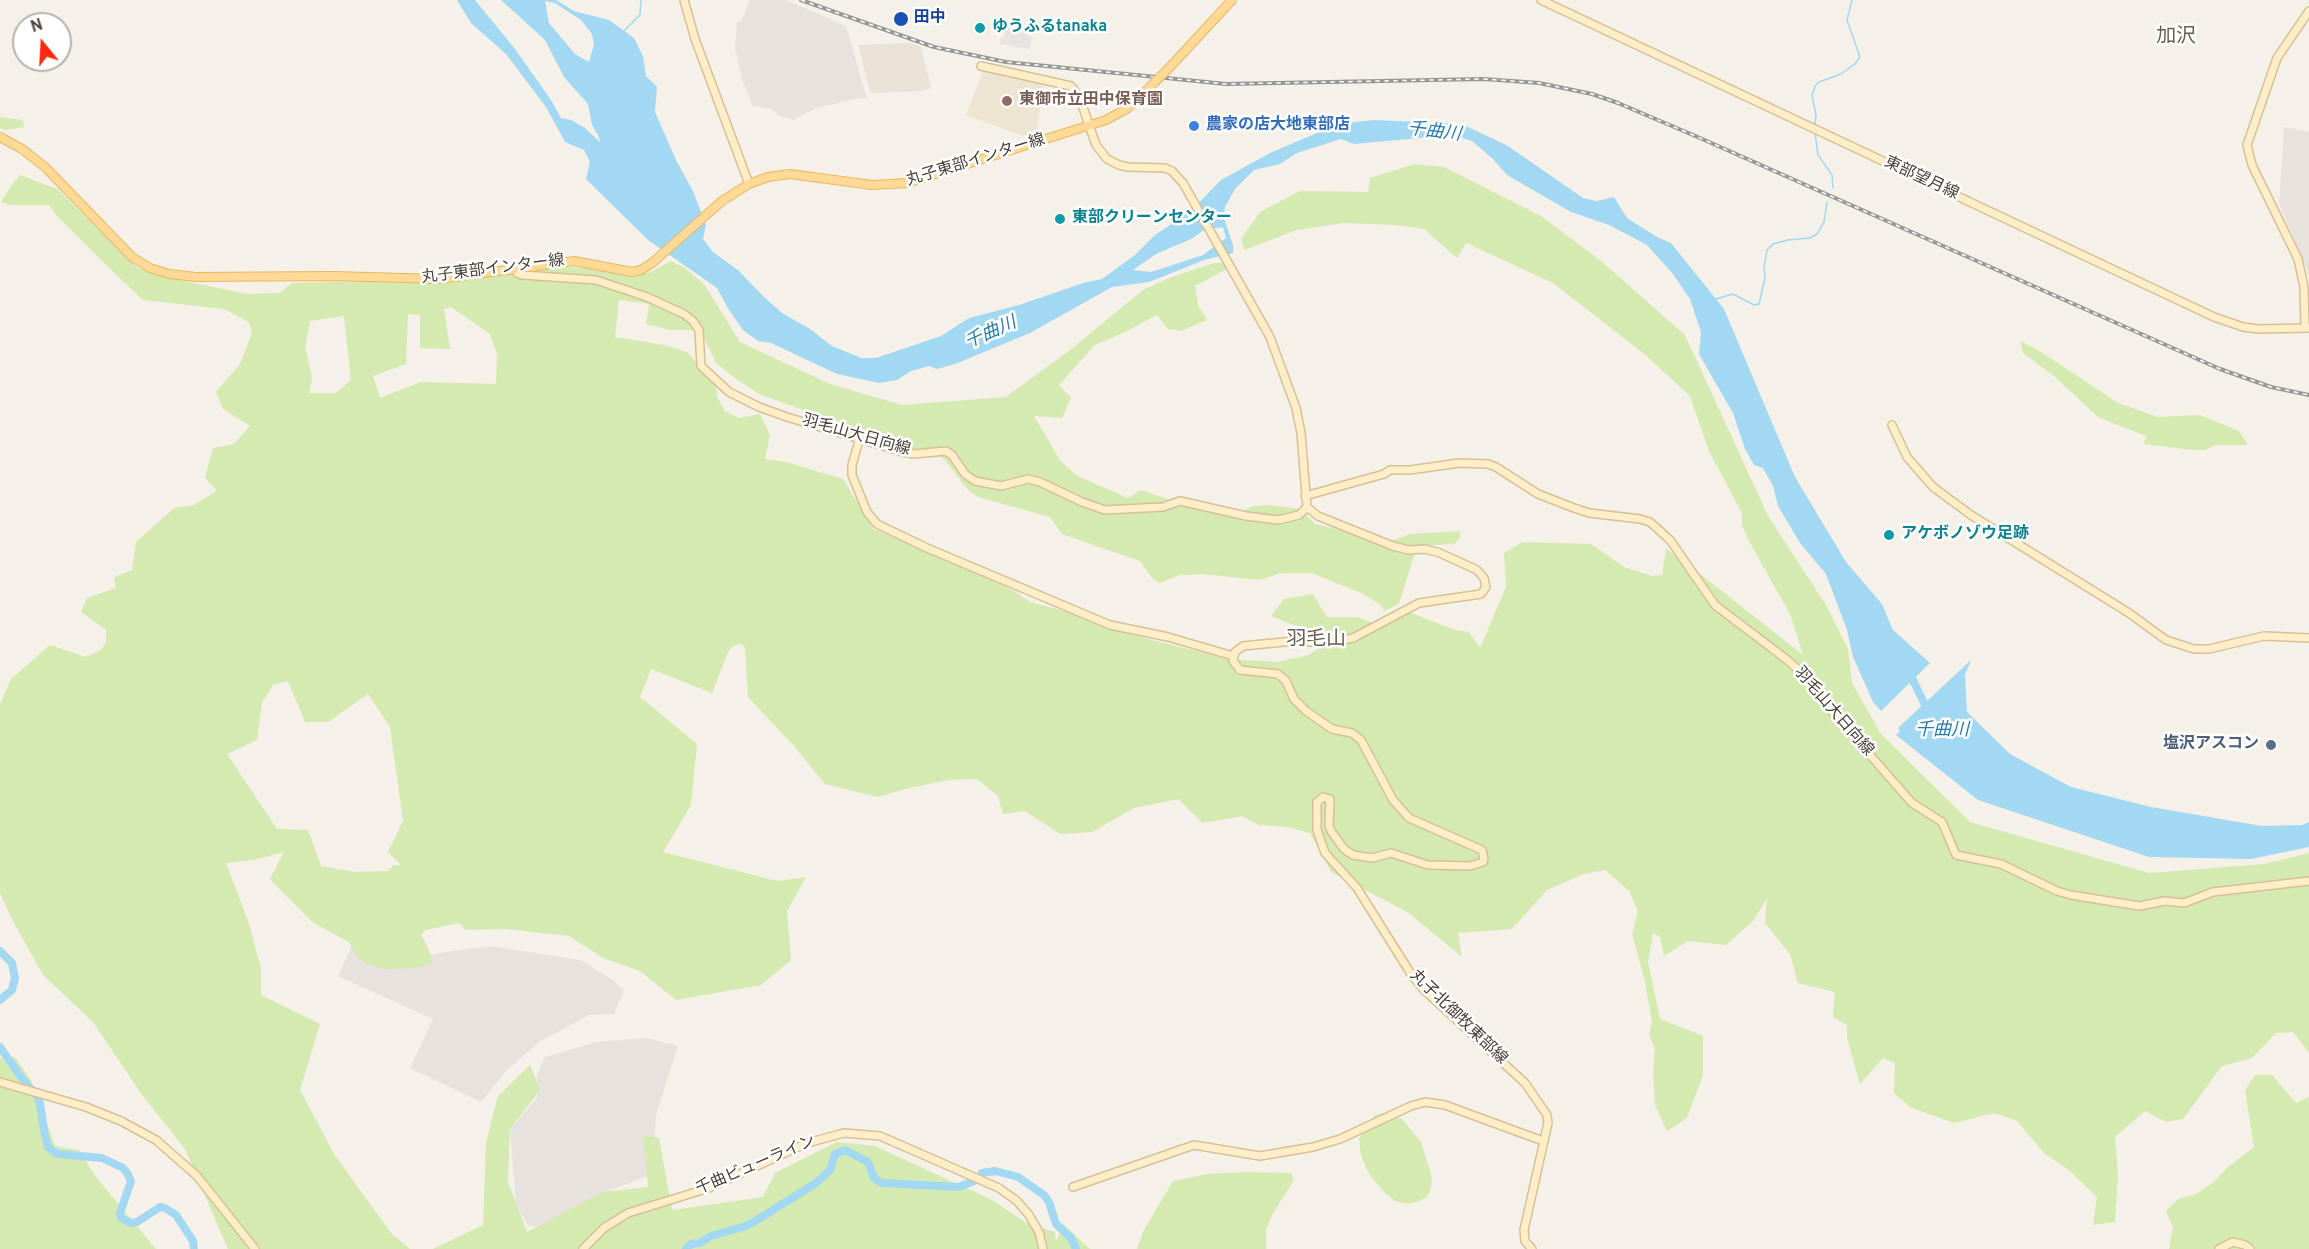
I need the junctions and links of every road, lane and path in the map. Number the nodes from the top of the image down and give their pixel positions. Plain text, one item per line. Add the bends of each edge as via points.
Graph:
1 (684, 0) edge
2 (1232, 0) edge
3 (1541, 0) edge
4 (2309, 11) edge
5 (2306, 22) edge
6 (981, 66) dead end
7 (1089, 126) junction
8 (0, 136) edge
9 (749, 184) junction
10 (516, 269) junction
11 (2307, 328) edge
12 (1892, 425) dead end
13 (860, 437) junction
14 (1305, 496) junction
15 (1307, 507) junction
16 (2309, 638) edge
17 (1233, 656) junction
18 (2309, 881) edge
19 (0, 1082) edge
20 (1543, 1141) junction
21 (1073, 1187) dead end
22 (255, 1249) edge
23 (583, 1249) edge
24 (1043, 1249) edge
25 (1532, 1249) edge
26 (2219, 1249) edge
27 (2250, 1249) edge

1 - 9 main road
2 - 7 main road, 丸子東部インター線, bridge via 1128,108
3 - 11 main road, 東部望月線 via 2221,320 2258,329
4 - 5 main road
5 - 11 main road via 2277,58 2247,145 2252,165 2298,259
6 - 7 main road via 1071,86 1079,96
7 - 9 main road, 丸子東部インター線 via 900,184 872,185 796,174
7 - 14 main road via 1098,148 1112,162 1128,167 1165,168 1178,176 1188,192 1264,324 1301,433
8 - 10 main road, 丸子東部インター線 via 45,167 132,257 164,273 196,277 416,279
9 - 10 main road, 丸子東部インター線 via 709,212 645,268 632,272 574,261
10 - 13 main road, 羽毛山大日向線 via 525,276 596,280 684,314 699,330 701,366 729,392 786,417
12 - 16 main road via 1907,457 1933,487 2166,640 2201,649 2264,636
13 - 15 main road, 羽毛山大日向線 via 913,454 946,451 975,481 1001,486 1028,479 1105,510 1163,507 1180,501 1278,520 1299,515
13 - 17 main road via 852,476 867,512 877,524 1110,625
14 - 15 main road
14 - 18 main road, 羽毛山大日向線 via 1390,470 1488,464 1538,494 1574,508 1650,522 1670,540 1715,605 1811,681 1828,707 1912,802 1942,822 1956,855 2001,864 2056,891 2139,906 2165,900 2184,903 2213,892
15 - 17 main road via 1318,516 1393,546 1433,551 1468,565 1484,578 1485,591 1476,596 1419,603 1342,641 1243,646
17 - 20 main road, 丸子北御牧東部線 via 1240,670 1278,674 1306,711 1332,729 1352,733 1361,740 1393,800 1409,818 1482,850 1483,862 1470,866 1428,866 1391,853 1372,858 1353,855 1331,831 1330,799 1323,797 1317,802 1317,830 1325,853 1357,888 1417,982 1533,1093 1548,1123
19 - 22 main road via 110,1116 156,1140 197,1176
20 - 21 main road via 1488,1119 1425,1102 1320,1145 1260,1156 1194,1145
20 - 25 main road, 丸子北御牧東部線 via 1524,1230 1525,1241
23 - 24 main road, 千曲ビューライン via 604,1228 628,1213 709,1188 807,1143 844,1133 880,1136 999,1188 1029,1215
26 - 27 main road via 2233,1242

